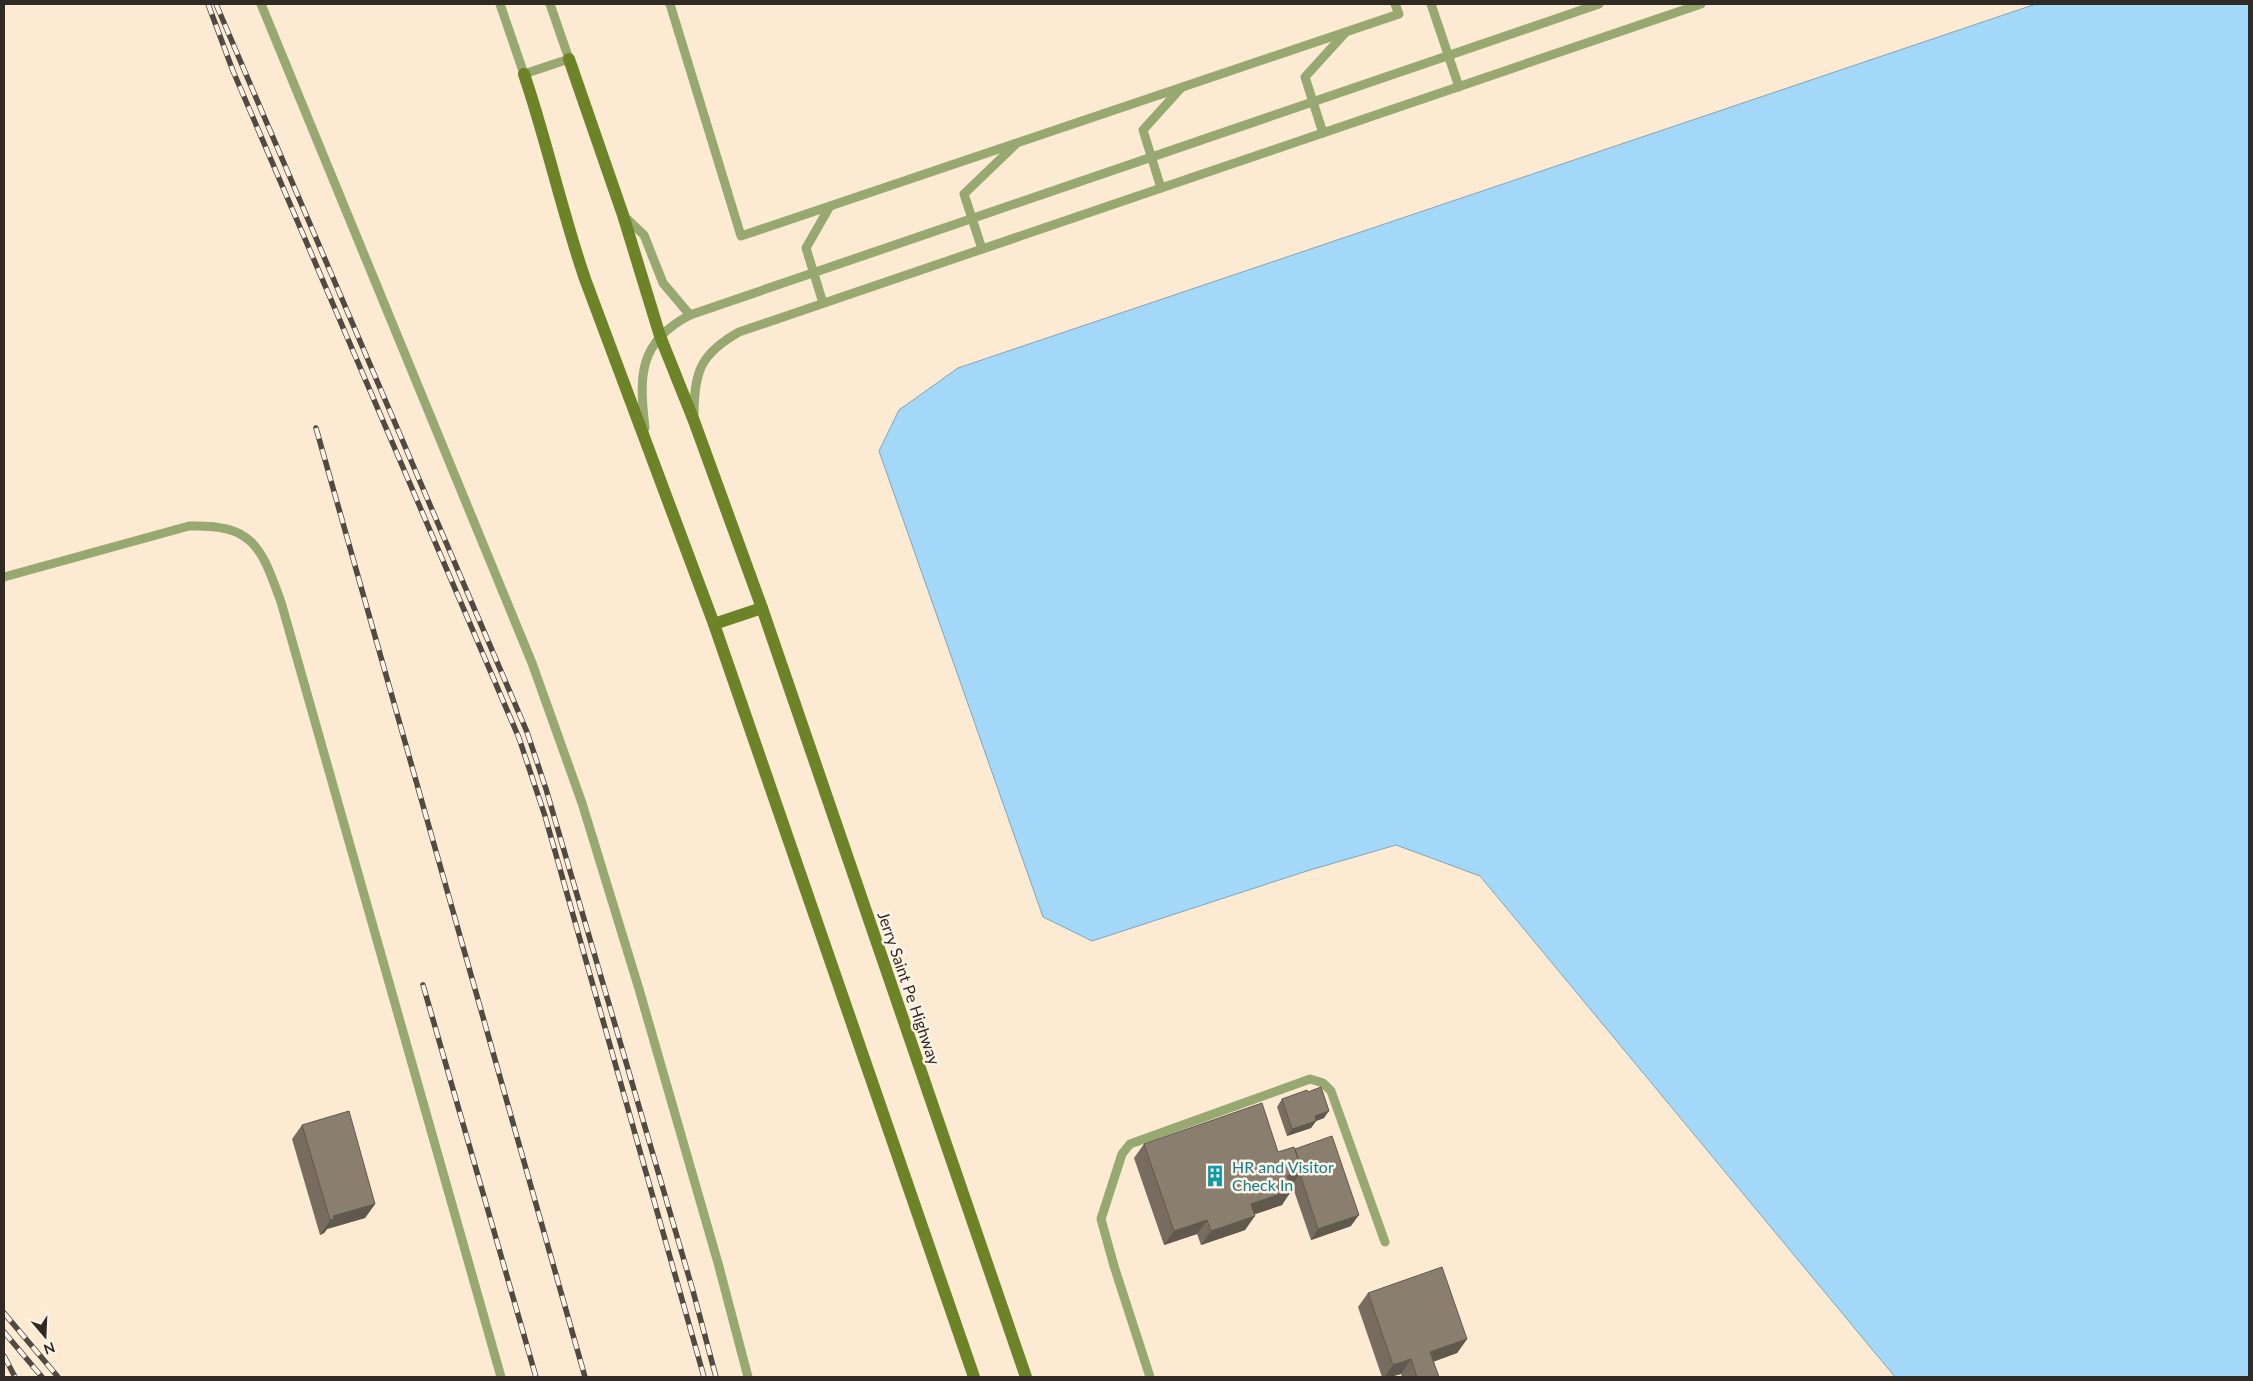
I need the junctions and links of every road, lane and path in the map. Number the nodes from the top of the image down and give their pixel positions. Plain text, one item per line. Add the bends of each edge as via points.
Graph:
1 (262, 4) edge
2 (500, 4) edge
3 (550, 4) edge
4 (670, 4) edge
5 (1395, 4) edge
6 (1431, 4) edge
7 (1599, 4) edge
8 (1667, 4) edge
9 (1702, 4) edge
10 (1671, 14) junction
11 (1347, 31) junction
12 (1448, 55) junction
13 (569, 59) junction
14 (524, 74) junction
15 (1181, 87) junction
16 (1459, 87) junction
17 (1313, 102) junction
18 (1324, 133) junction
19 (1018, 142) junction
20 (1151, 157) junction
21 (1161, 188) junction
22 (830, 206) junction
23 (623, 215) junction
24 (972, 218) junction
25 (982, 248) junction
26 (813, 273) junction
27 (822, 302) junction
28 (690, 315) junction
29 (660, 336) junction
30 (694, 421) junction
31 (646, 442) junction
32 (4, 577) edge
33 (762, 608) junction
34 (714, 624) junction
35 (1385, 1242) dead end
36 (501, 1377) edge
37 (748, 1377) edge
38 (974, 1377) edge
39 (1026, 1377) edge
40 (1150, 1377) edge

1 - 37 lane via 532,663 582,803 702,1206
2 - 14 lane
3 - 13 lane
4 - 22 lane via 741,236
5 - 11 lane via 1399,14
6 - 12 lane
7 - 12 lane
8 - 10 lane
9 - 10 lane
10 - 16 lane
11 - 15 lane
11 - 17 lane via 1305,77
12 - 16 lane
12 - 17 lane
13 - 14 lane
13 - 23 main road, Jerry Saint Pe Highway
14 - 31 main road via 566,222
15 - 19 lane
15 - 20 lane via 1143,130
16 - 18 lane
17 - 18 lane
17 - 20 lane
18 - 21 lane
19 - 22 lane
19 - 24 lane via 964,194
20 - 21 lane
20 - 24 lane
21 - 25 lane
22 - 26 lane via 806,248
23 - 28 lane via 644,235 663,283
23 - 29 main road, Jerry Saint Pe Highway
24 - 25 lane
24 - 26 lane
25 - 27 lane
26 - 27 lane
26 - 28 lane
27 - 30 lane via 739,332 707,355 696,381
28 - 29 lane
29 - 30 main road, Jerry Saint Pe Highway
29 - 31 lane via 646,359 642,373 640,389
30 - 33 main road, Jerry Saint Pe Highway
31 - 34 main road
32 - 36 lane via 189,526 233,530 246,536 266,563 283,612
33 - 34 main road
33 - 39 main road, Jerry Saint Pe Highway
34 - 38 main road
35 - 40 lane via 1331,1091 1323,1083 1310,1079 1130,1144 1122,1154 1101,1219

